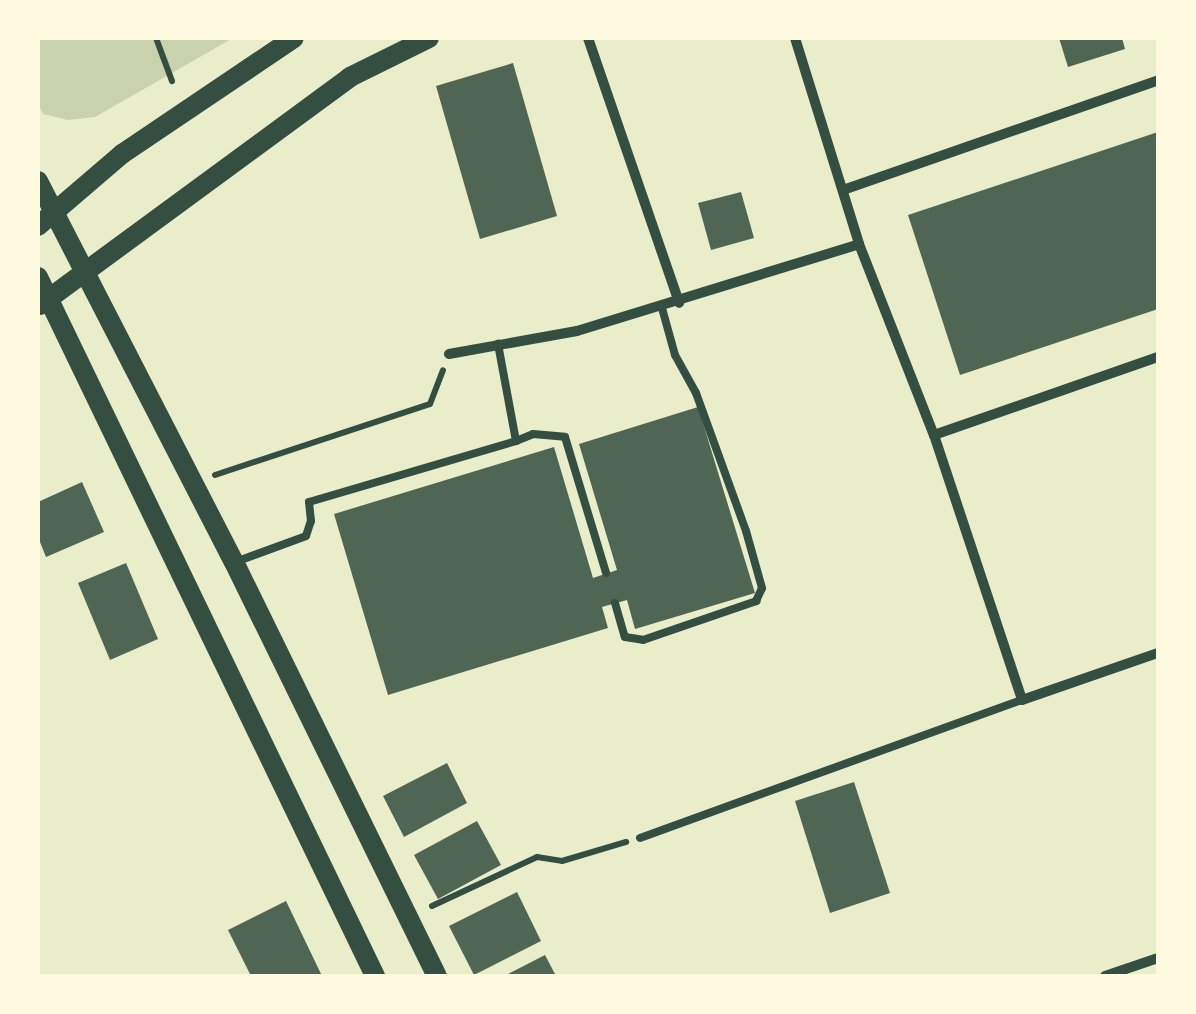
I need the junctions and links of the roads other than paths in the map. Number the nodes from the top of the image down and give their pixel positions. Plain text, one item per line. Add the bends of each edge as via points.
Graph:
1 (294, 38) edge
2 (429, 38) edge
3 (588, 38) edge
4 (795, 38) edge
5 (1158, 80) edge
6 (38, 181) edge
7 (843, 190) junction
8 (46, 221) edge
9 (859, 244) junction
10 (84, 275) junction
11 (38, 277) edge
12 (679, 302) junction
13 (43, 304) edge
14 (662, 308) junction
15 (497, 342) junction
16 (449, 354) road end
17 (1158, 357) edge
18 (934, 435) junction
19 (516, 441) junction
20 (234, 562) junction
21 (606, 574) dead end
22 (615, 603) dead end
23 (1158, 653) edge
24 (1022, 700) junction
25 (640, 838) road end
26 (1158, 958) edge
27 (375, 976) edge
28 (437, 976) edge
29 (1105, 976) edge

1 - 8 main road via 122,154
2 - 10 main road via 350,77
3 - 12 street
4 - 7 street
5 - 7 street
6 - 8 main road
7 - 9 street
8 - 10 main road
9 - 12 street
9 - 18 street
10 - 13 main road
10 - 20 main road
11 - 13 main road
12 - 14 street
13 - 27 main road
14 - 15 street via 577,331
14 - 22 lane via 762,588 756,602 643,640 625,637
15 - 16 street
15 - 19 lane
17 - 18 street
18 - 24 street
19 - 20 lane via 309,502 306,536
19 - 21 lane via 533,434 565,437
20 - 28 main road
23 - 24 street
24 - 25 lane
26 - 29 street

